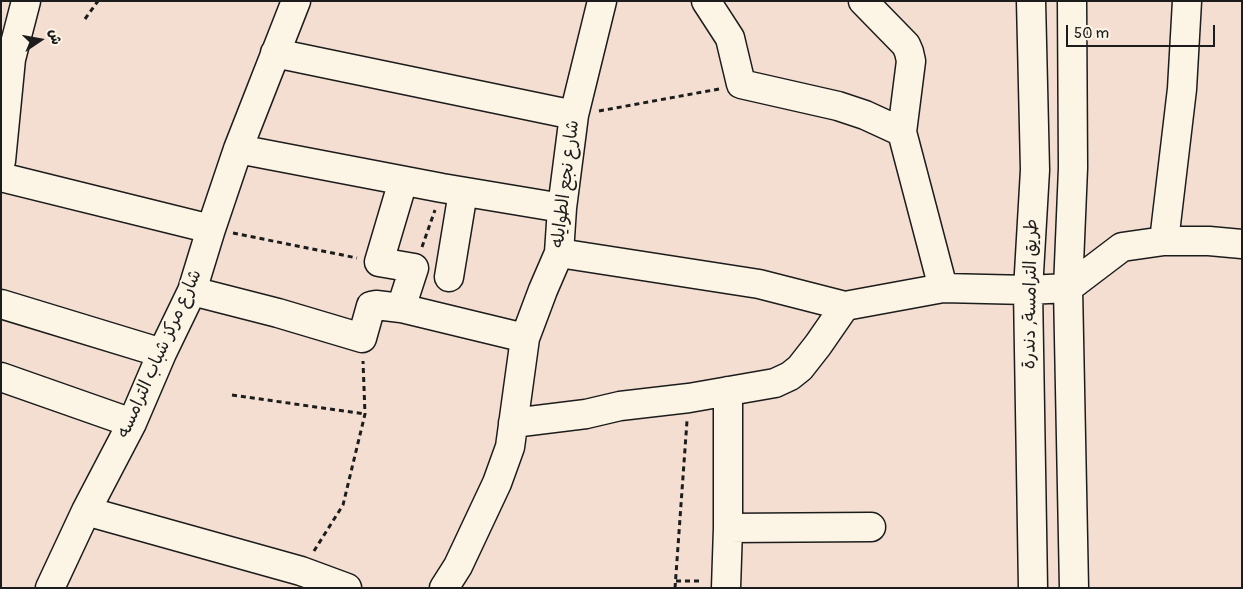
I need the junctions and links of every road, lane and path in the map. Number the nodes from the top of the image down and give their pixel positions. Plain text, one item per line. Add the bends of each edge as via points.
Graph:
1 (26, 1) edge
2 (98, 1) edge
3 (296, 1) edge
4 (602, 1) edge
5 (706, 1) edge
6 (863, 1) edge
7 (1031, 1) edge
8 (1072, 1) edge
9 (1187, 1) edge
10 (85, 19) dead end
11 (275, 53) junction
12 (6, 58) edge
13 (741, 84) junction
14 (574, 116) junction
15 (902, 132) junction
16 (238, 150) junction
17 (1, 161) edge
18 (1, 177) edge
19 (403, 180) junction
20 (453, 190) junction
21 (562, 208) junction
22 (211, 229) junction
23 (1164, 241) junction
24 (1242, 244) edge
25 (559, 253) junction
26 (379, 262) junction
27 (414, 268) junction
28 (449, 277) dead end
29 (943, 288) junction
30 (1068, 288) junction
31 (1028, 290) junction
32 (192, 291) junction
33 (1, 304) edge
34 (845, 306) junction
35 (401, 308) junction
36 (362, 338) junction
37 (525, 338) junction
38 (162, 353) junction
39 (1, 377) edge
40 (728, 391) junction
41 (232, 395) dead end
42 (689, 398) junction
43 (365, 414) junction
44 (132, 423) junction
45 (513, 423) junction
46 (86, 512) junction
47 (871, 527) dead end
48 (728, 528) junction
49 (301, 572) junction
50 (50, 588) edge
51 (347, 588) edge
52 (444, 588) edge
53 (675, 588) edge
54 (726, 588) edge
55 (1033, 588) edge
56 (1074, 588) edge

1 - 12 street
2 - 10 path
3 - 11 street, شارع مركز شباب الترامسه
4 - 14 street, شارع نجع الطوايله
5 - 13 street via 730,38
6 - 15 street via 906,44 909,52 911,61
7 - 31 street, طريق الترامسة, دندرة via 1034,170
8 - 30 street, طريق الترامسة, دندرة via 1073,168
9 - 23 street via 1182,89
11 - 14 street
11 - 16 street, شارع مركز شباب الترامسه
12 - 17 street
13 - 14 path
13 - 15 street via 838,106
14 - 21 street, شارع نجع الطوايله
15 - 29 street
16 - 19 street
16 - 22 street, شارع مركز شباب الترامسه
18 - 22 street
19 - 20 street
19 - 26 street
20 - 21 street
20 - 27 path
20 - 28 street
21 - 25 street, شارع نجع الطوايله
22 - 26 path
22 - 32 street, شارع مركز شباب الترامسه
23 - 24 street
23 - 30 street via 1122,247
25 - 34 street via 759,284
25 - 37 street, شارع نجع الطوايله
26 - 27 street
27 - 35 street
29 - 31 street
29 - 34 street
30 - 31 street
30 - 56 street, طريق الترامسة, دندرة
31 - 55 street, طريق الترامسة, دندرة
32 - 36 street
32 - 38 street, شارع مركز شباب الترامسه
33 - 38 street
34 - 40 street via 800,368 790,376 775,383
35 - 36 street via 373,305
35 - 37 street
36 - 43 path
37 - 45 street, شارع نجع الطوايله
38 - 44 street, شارع مركز شباب الترامسه
39 - 44 street
40 - 42 street
40 - 48 street
41 - 43 path
42 - 45 street
42 - 53 path
43 - 49 path via 343,505
44 - 46 street, شارع مركز شباب الترامسه
45 - 52 street, شارع نجع الطوايله via 510,447 497,483 458,566
46 - 49 street
46 - 50 street, شارع مركز شباب الترامسه
47 - 48 street
48 - 54 street
49 - 51 street

